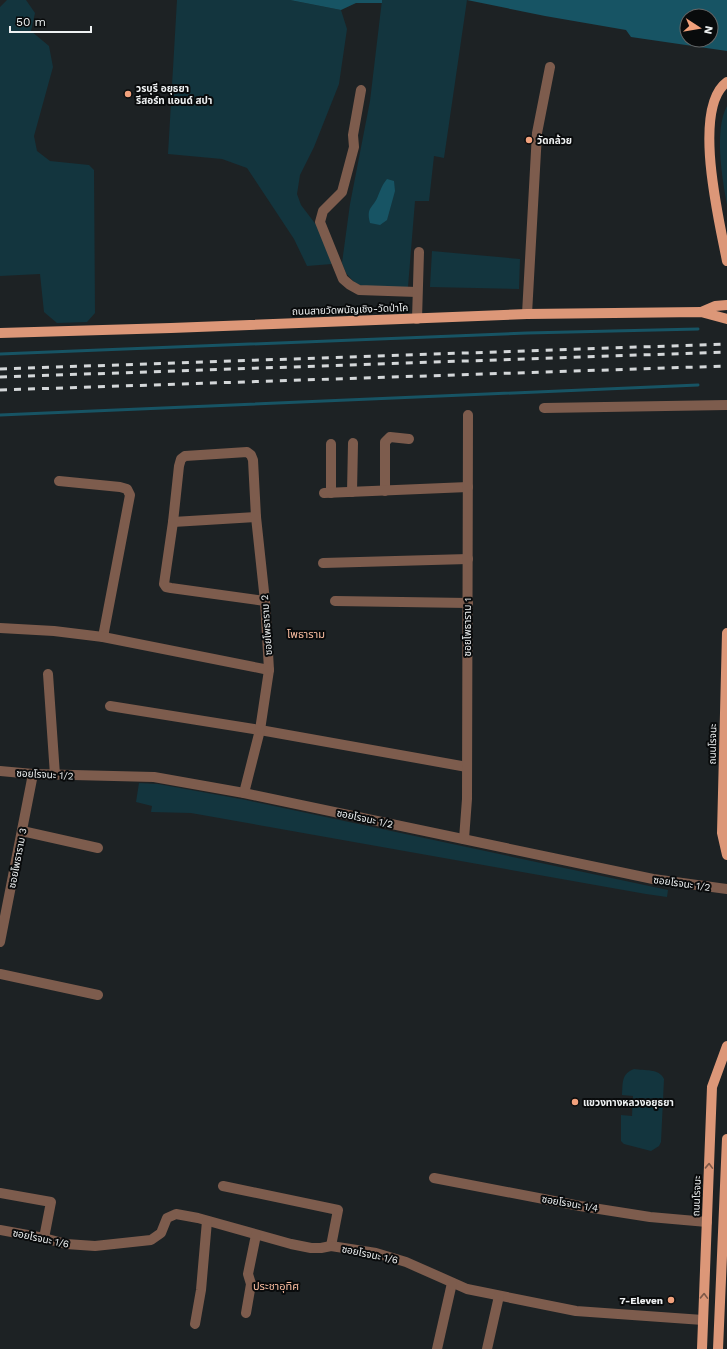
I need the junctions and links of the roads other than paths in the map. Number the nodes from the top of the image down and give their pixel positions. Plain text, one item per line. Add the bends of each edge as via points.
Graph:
1 (550, 67) dead end
2 (727, 82) edge
3 (361, 90) dead end
4 (419, 252) dead end
5 (727, 261) edge
6 (417, 292) junction
7 (727, 305) edge
8 (701, 312) junction
9 (527, 314) junction
10 (417, 319) junction
11 (727, 320) edge
12 (0, 333) edge
13 (727, 405) edge
14 (544, 408) dead end
15 (468, 415) dead end
16 (409, 439) dead end
17 (352, 443) dead end
18 (331, 444) dead end
19 (59, 481) dead end
20 (468, 488) junction
21 (385, 491) junction
22 (352, 492) junction
23 (256, 517) junction
24 (173, 522) junction
25 (468, 559) junction
26 (323, 562) dead end
27 (265, 601) junction
28 (335, 601) dead end
29 (468, 603) junction
30 (0, 628) edge
31 (727, 633) edge
32 (103, 637) junction
33 (269, 670) junction
34 (48, 674) dead end
35 (110, 706) dead end
36 (260, 730) junction
37 (467, 766) junction
38 (0, 771) edge
39 (33, 774) junction
40 (55, 775) junction
41 (244, 793) junction
42 (22, 831) junction
43 (464, 839) junction
44 (98, 848) dead end
45 (727, 854) edge
46 (727, 889) edge
47 (0, 942) edge
48 (0, 974) edge
49 (98, 995) dead end
50 (727, 1046) edge
51 (727, 1140) edge
52 (434, 1178) dead end
53 (223, 1186) dead end
54 (0, 1193) edge
55 (207, 1221) junction
56 (707, 1222) junction
57 (0, 1230) edge
58 (256, 1235) junction
59 (44, 1238) junction
60 (331, 1246) junction
61 (452, 1283) junction
62 (499, 1296) junction
63 (246, 1313) dead end
64 (703, 1320) junction
65 (195, 1324) dead end
66 (437, 1349) edge
67 (487, 1349) edge
68 (702, 1349) edge
69 (718, 1349) edge

1 - 9 street via 537,134
2 - 5 main road via 715,99 710,119 709,143 711,171
3 - 6 street via 354,147 342,192 323,210 320,222 343,280 350,286 359,290
4 - 6 street
6 - 10 street
7 - 8 main road, ถนนสายวัดพนัญเชิง-วัดป่าโค via 715,306
8 - 9 main road, ถนนสายวัดพนัญเชิง-วัดป่าโค
8 - 11 main road, ถนนสายวัดพนัญเชิง-วัดป่าโค
9 - 10 main road, ถนนสายวัดพนัญเชิง-วัดป่าโค
10 - 12 main road, ถนนสายวัดพนัญเชิง-วัดป่าโค
13 - 14 street
15 - 20 street, ซอยโพธาราม 1
16 - 21 street via 390,437 385,442
17 - 22 street
18 - 22 street via 327,493
19 - 32 street via 120,487 127,489 130,495
20 - 21 street
20 - 25 street, ซอยโพธาราม 1
21 - 22 street
23 - 24 street
23 - 24 street, ซอยโพธาราม 2 via 253,460 247,452 185,456 181,459
23 - 27 street, ซอยโพธาราม 2
24 - 27 street via 164,584 166,586
25 - 26 street
25 - 29 street, ซอยโพธาราม 1
27 - 33 street, ซอยโพธาราม 2
28 - 29 street
29 - 37 street, ซอยโพธาราม 1
30 - 32 street
31 - 45 main road, ถนนโรจนะ via 722,833
32 - 33 street
33 - 36 street, ซอยโพธาราม 2
34 - 40 street
35 - 36 street
36 - 37 street
36 - 41 street, ซอยโพธาราม 2
37 - 43 street, ซอยโพธาราม 1
38 - 39 street, ซอยโรจนะ 1/2
39 - 40 street, ซอยโรจนะ 1/2
39 - 42 street, ซอยโพธาราม 3
40 - 41 street, ซอยโรจนะ 1/2 via 154,777
41 - 43 street, ซอยโรจนะ 1/2
42 - 44 street
42 - 47 street, ซอยโพธาราม 3
43 - 46 street, ซอยโรจนะ 1/2 via 653,879
48 - 49 street
56 -> 50 main road, ถนนโรจนะ via 712,1087
51 - 69 main road
52 - 56 street, ซอยโรจนะ 1/4 via 650,1217
53 - 60 street via 338,1210
54 - 59 street via 51,1202
55 - 58 street, ซอยโรจนะ 1/6
55 - 59 street, ซอยโรจนะ 1/6 via 176,1214 167,1218 160,1233 151,1240 95,1246 66,1244
55 - 65 street via 201,1290
64 -> 56 main road, ถนนโรจนะ
57 - 59 street, ซอยโรจนะ 1/6
58 - 60 street, ซอยโรจนะ 1/6 via 311,1248
58 - 63 street via 248,1274 251,1284
60 - 61 street, ซอยโรจนะ 1/6 via 376,1253 406,1262
61 - 62 street, ซอยโรจนะ 1/6
61 - 66 street
62 - 64 street, ซอยโรจนะ 1/6 via 576,1311
62 - 67 street
64 - 68 main road, ถนนโรจนะ

